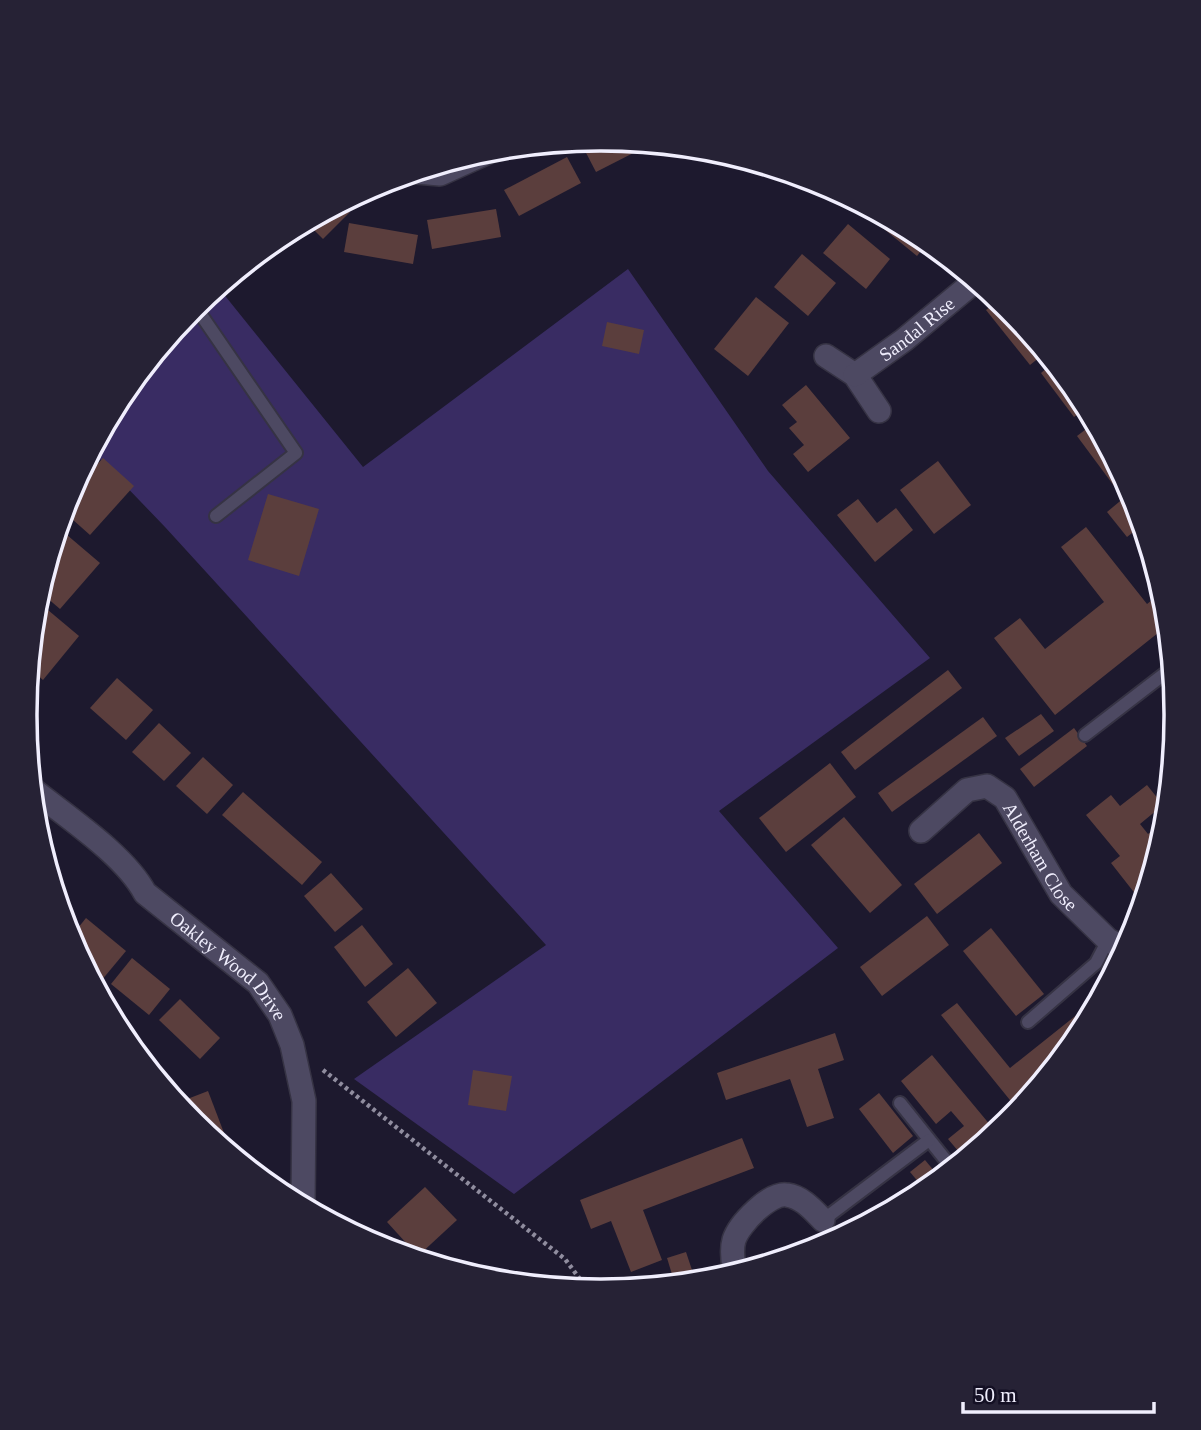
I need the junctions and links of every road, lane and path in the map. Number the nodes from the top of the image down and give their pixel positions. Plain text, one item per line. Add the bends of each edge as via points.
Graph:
1 (967, 287) edge
2 (202, 316) edge
3 (826, 356) dead end
4 (855, 375) junction
5 (879, 411) dead end
6 (216, 516) dead end
7 (1163, 675) edge
8 (1086, 735) dead end
9 (44, 798) edge
10 (921, 831) dead end
11 (1116, 943) edge
12 (1114, 947) edge
13 (1028, 1022) dead end
14 (292, 1045) junction
15 (900, 1103) dead end
16 (929, 1140) junction
17 (946, 1160) edge
18 (303, 1194) edge
19 (823, 1220) joint
20 (733, 1263) edge
21 (579, 1278) edge

1 - 4 street, Sandal Rise
2 - 6 lane via 296,453
3 - 4 street
4 - 5 street
7 - 8 lane
9 - 14 street, Oakley Wood Drive via 116,857 137,877 145,893 258,983 280,1015
10 - 11 street, Alderham Close via 967,790 986,786 1005,798 1061,894
12 - 13 lane
14 - 18 street, Oakley Wood Drive via 304,1101
14 - 21 path via 565,1259
15 - 16 lane
16 - 17 lane
16 - 19 lane
19 - 20 street via 801,1200 778,1195 741,1225 734,1240

